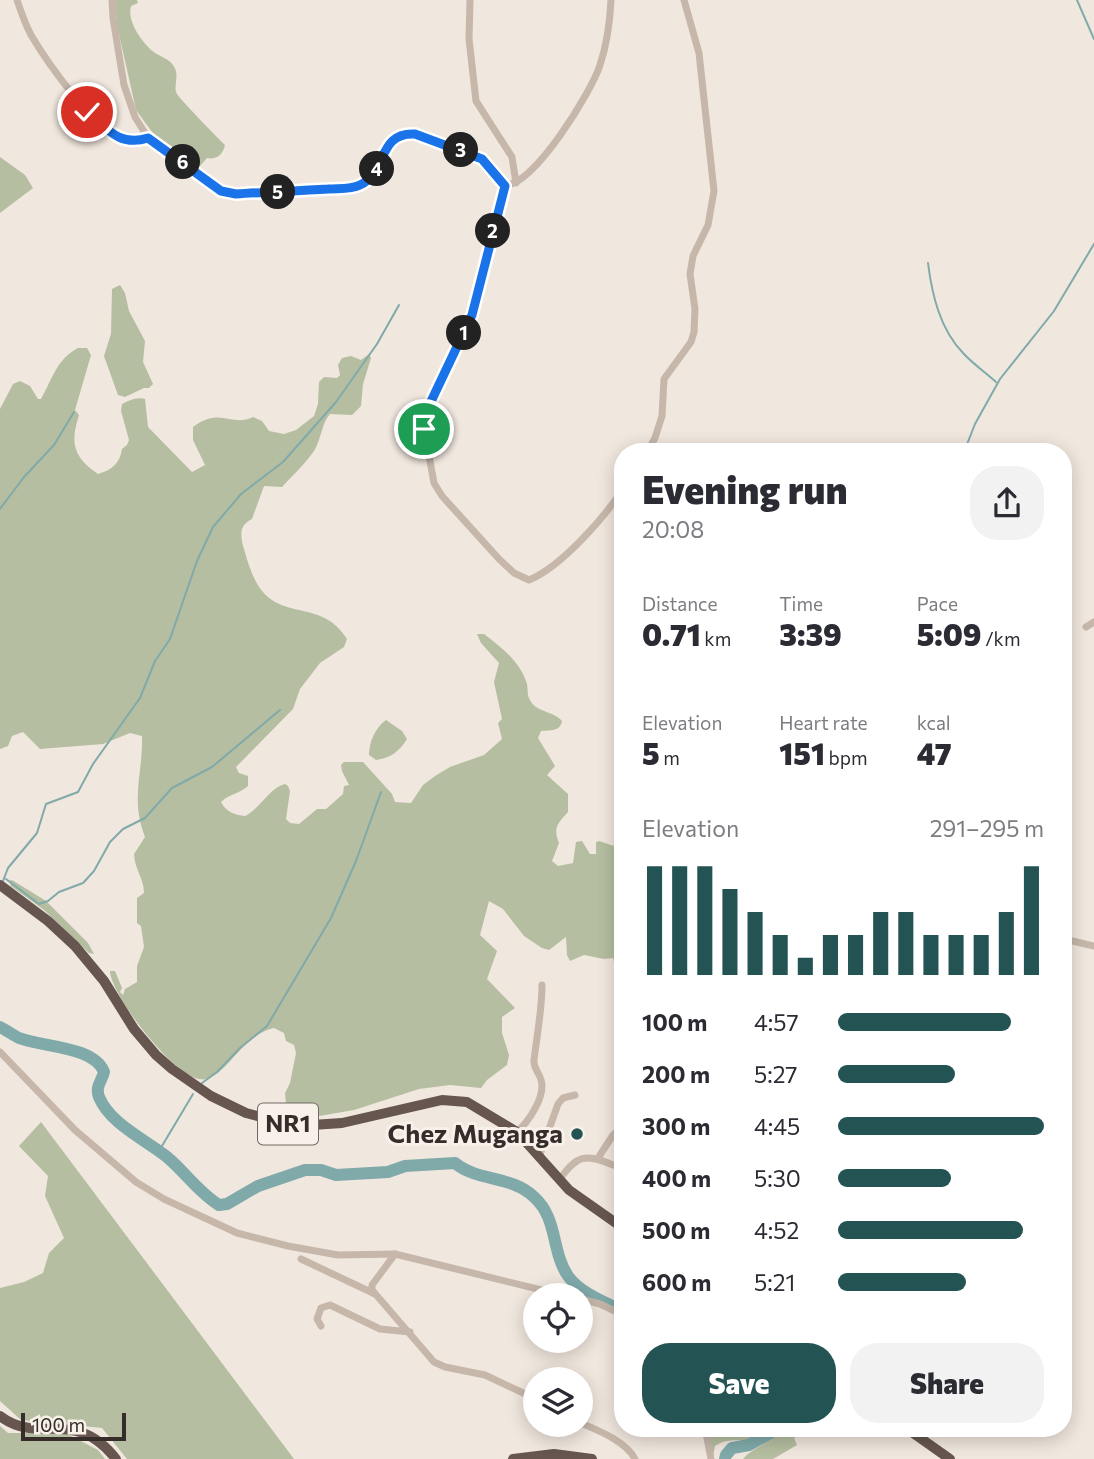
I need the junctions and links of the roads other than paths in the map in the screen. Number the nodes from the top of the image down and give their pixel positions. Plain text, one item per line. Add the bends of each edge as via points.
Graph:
1 (17, 0) edge
2 (113, 0) edge
3 (470, 0) edge
4 (611, 0) edge
5 (684, 0) edge
6 (148, 138) junction
7 (516, 183) junction
8 (505, 186) junction
9 (652, 443) edge
10 (614, 502) edge
11 (1094, 622) edge
12 (1086, 627) dead end
13 (0, 885) edge
14 (1072, 941) edge
15 (1094, 946) edge
16 (542, 985) dead end
17 (0, 1052) edge
18 (575, 1096) dead end
19 (517, 1132) junction
20 (614, 1135) edge
21 (539, 1158) junction
22 (598, 1158) junction
23 (613, 1165) dead end
24 (559, 1180) junction
25 (614, 1221) edge
26 (395, 1254) junction
27 (302, 1259) dead end
28 (523, 1285) edge
29 (376, 1294) junction
30 (593, 1303) edge
31 (614, 1311) edge
32 (321, 1326) dead end
33 (410, 1332) junction
34 (523, 1393) edge
35 (0, 1416) edge
36 (593, 1429) edge
37 (707, 1437) edge
38 (919, 1437) edge
39 (116, 1459) edge
40 (513, 1459) edge
41 (592, 1459) edge
42 (635, 1459) edge
43 (711, 1459) edge
44 (950, 1459) edge

1 - 6 street via 31,36 87,112 126,141
2 - 6 street via 124,85
3 - 7 street via 476,101 512,157
4 - 7 street via 601,64 592,87 538,163
5 - 9 street via 699,53 714,191 708,225 690,274 694,332 664,379 662,416
6 - 8 street via 221,191 236,194 359,186 376,170 390,142 407,134 482,159
7 - 8 street
8 - 10 street via 472,315 424,420 433,482 450,507 524,580 548,568 584,537
11 - 12 street
13 - 19 highway, NR1 via 75,946 156,1055 226,1104 297,1126 342,1123 420,1104 456,1101 478,1107
14 - 15 street
16 - 19 street via 533,1064 542,1082 541,1092
17 - 26 street via 96,1149 164,1199 237,1233 288,1247 338,1255
18 - 21 street via 558,1104
19 - 21 highway, NR1
20 - 22 street
21 - 24 highway, NR1
22 - 23 street
22 - 24 street via 578,1159
24 - 25 highway, NR1
26 - 28 street
26 - 29 street via 372,1286
27 - 29 street
29 - 33 street
30 - 31 street
32 - 33 street via 317,1319 321,1308 330,1306 380,1329
33 - 34 street via 439,1365 485,1376
35 - 39 highway via 31,1428 82,1432 104,1444
36 - 42 street via 616,1441
37 - 43 street
38 - 44 highway
40 - 41 highway via 554,1454

